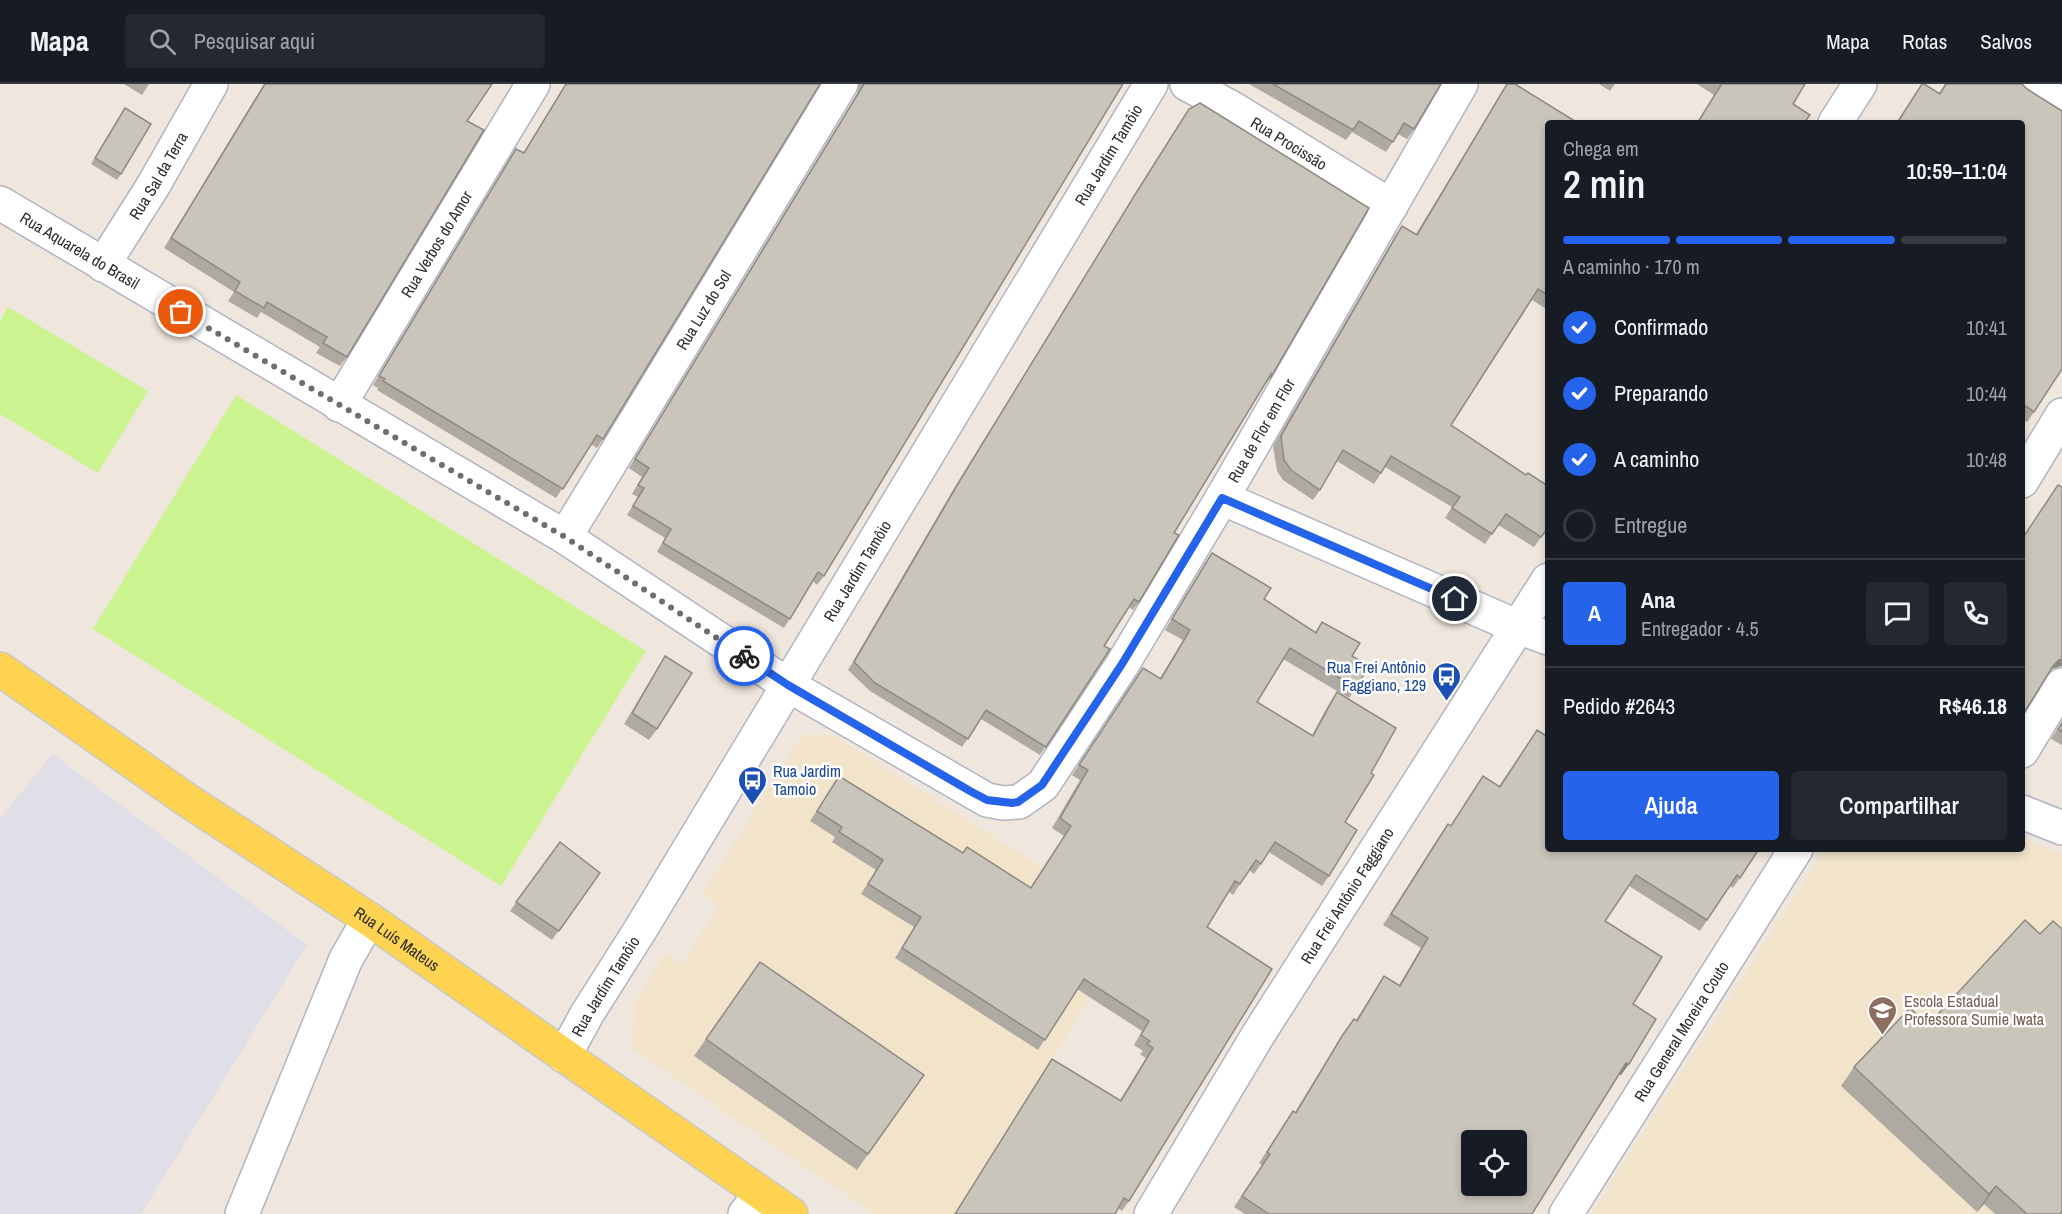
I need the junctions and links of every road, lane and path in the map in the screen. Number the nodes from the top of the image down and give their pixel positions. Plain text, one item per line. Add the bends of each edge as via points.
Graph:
1 (211, 84) edge
2 (534, 84) edge
3 (842, 84) edge
4 (1151, 84) edge
5 (1187, 84) edge
6 (1461, 84) edge
7 (1860, 84) edge
8 (2030, 84) edge
9 (2062, 105) edge
10 (1837, 120) edge
11 (0, 204) edge
12 (1391, 206) junction
13 (102, 265) junction
14 (339, 405) junction
15 (2062, 415) edge
16 (2025, 476) edge
17 (1222, 498) junction
18 (565, 537) junction
19 (1545, 591) edge
20 (1533, 633) edge
21 (0, 669) edge
22 (788, 685) junction
23 (2062, 685) edge
24 (2025, 746) edge
25 (1026, 797) joint
26 (2025, 813) edge
27 (2062, 828) edge
28 (1794, 852) edge
29 (369, 919) junction
30 (564, 1056) junction
31 (754, 1204) edge
32 (242, 1214) edge
33 (791, 1214) edge
34 (1151, 1214) edge
35 (1566, 1214) edge

1 - 13 street, Rua Sal da Terra
2 - 14 street, Rua Verbos do Amor
3 - 18 street, Rua Luz do Sol
4 - 22 street, Rua Jardim Tamôio
5 - 12 street, Rua Procissão
6 - 12 street, Rua de Flor em Flor
7 - 10 street
8 - 9 street
11 - 13 street, Rua Aquarela do Brasil
12 - 17 street, Rua de Flor em Flor
13 - 14 street, Rua Aquarela do Brasil
14 - 18 street, Rua Aquarela do Brasil
15 - 16 street
17 - 20 street
17 - 25 street, Rua de Flor em Flor via 1049,776
18 - 22 street, Rua Aquarela do Brasil
19 - 20 street, Rua Frei Antônio Faggiano
20 - 34 street, Rua Frei Antônio Faggiano via 1258,1035
21 - 29 main road, Rua Luís Mateus via 187,800
22 - 25 street, Rua Aquarela do Brasil via 987,800 1012,803
22 - 30 street, Rua Jardim Tamôio
23 - 24 street
26 - 27 street
28 - 35 street, Rua General Moreira Couto
29 - 30 main road, Rua Luís Mateus
29 - 32 street via 346,959
30 - 31 main road, Rua Luís Mateus
31 - 33 main road, Rua Luís Mateus

